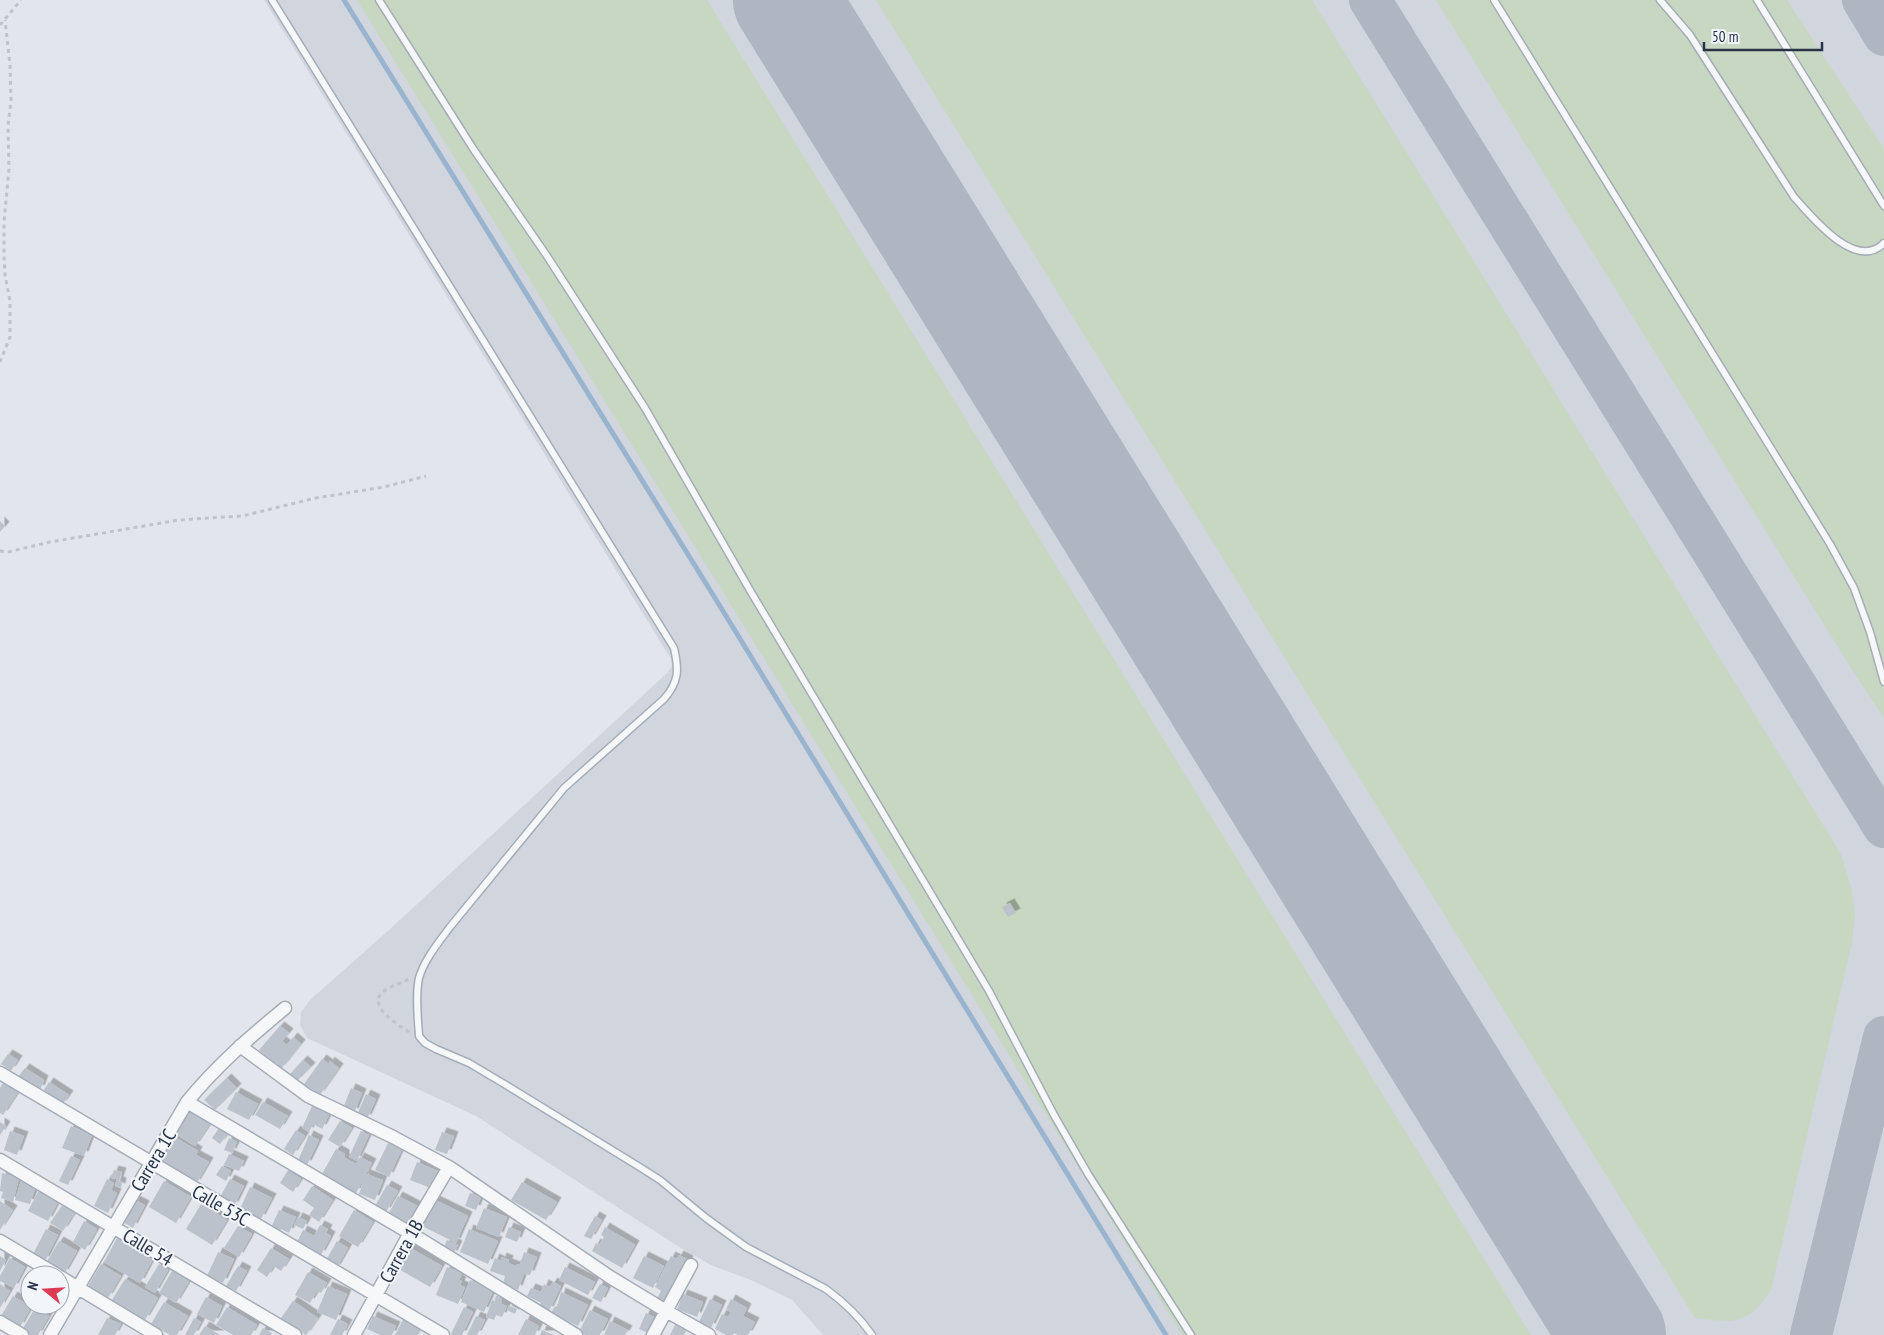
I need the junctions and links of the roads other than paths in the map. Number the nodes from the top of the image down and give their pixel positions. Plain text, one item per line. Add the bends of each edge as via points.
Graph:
1 (272, 0) edge
2 (379, 0) edge
3 (1494, 0) edge
4 (1660, 0) edge
5 (1757, 0) edge
6 (1884, 206) edge
7 (1884, 243) edge
8 (1884, 682) edge
9 (285, 1008) dead end
10 (240, 1046) junction
11 (0, 1073) edge
12 (187, 1102) junction
13 (0, 1160) edge
14 (150, 1163) junction
15 (449, 1167) junction
16 (114, 1227) junction
17 (410, 1233) junction
18 (0, 1241) edge
19 (40, 1265) edge
20 (691, 1265) dead end
21 (70, 1283) edge
22 (78, 1288) junction
23 (376, 1296) junction
24 (666, 1311) junction
25 (0, 1322) edge
26 (22, 1335) edge
27 (50, 1335) edge
28 (156, 1335) edge
29 (295, 1335) edge
30 (354, 1335) edge
31 (443, 1335) edge
32 (576, 1335) edge
33 (652, 1335) edge
34 (709, 1335) edge
35 (872, 1335) edge
36 (1191, 1335) edge

1 - 35 lane via 674,648 678,667 672,690 664,700 564,788 434,950 421,973 418,990 419,1036 425,1043 506,1084 660,1180 746,1247 826,1289 850,1307
2 - 36 lane via 645,408 989,991 1088,1174
3 - 8 lane via 1830,544 1854,588
4 - 7 lane via 1690,35 1794,197 1836,238 1855,250 1871,251
5 - 6 lane
9 - 10 street, Carrera 1C
10 - 12 street, Carrera 1C
10 - 15 street via 308,1096
11 - 14 street, Calle 53C
12 - 14 street, Carrera 1C
12 - 17 street
13 - 16 street, Calle 54
14 - 16 street, Carrera 1C
14 - 23 street, Calle 53C
15 - 17 street, Carrera 1B
15 - 24 street via 610,1277
16 - 22 street, Carrera 1C
16 - 29 street, Calle 54
17 - 23 street, Carrera 1B
17 - 32 street
18 - 19 street
20 - 24 street
21 - 22 street
22 - 27 street, Carrera 1C
22 - 28 street
23 - 30 street, Carrera 1B
23 - 31 street, Calle 53C
24 - 33 street
24 - 34 street
25 - 26 street

